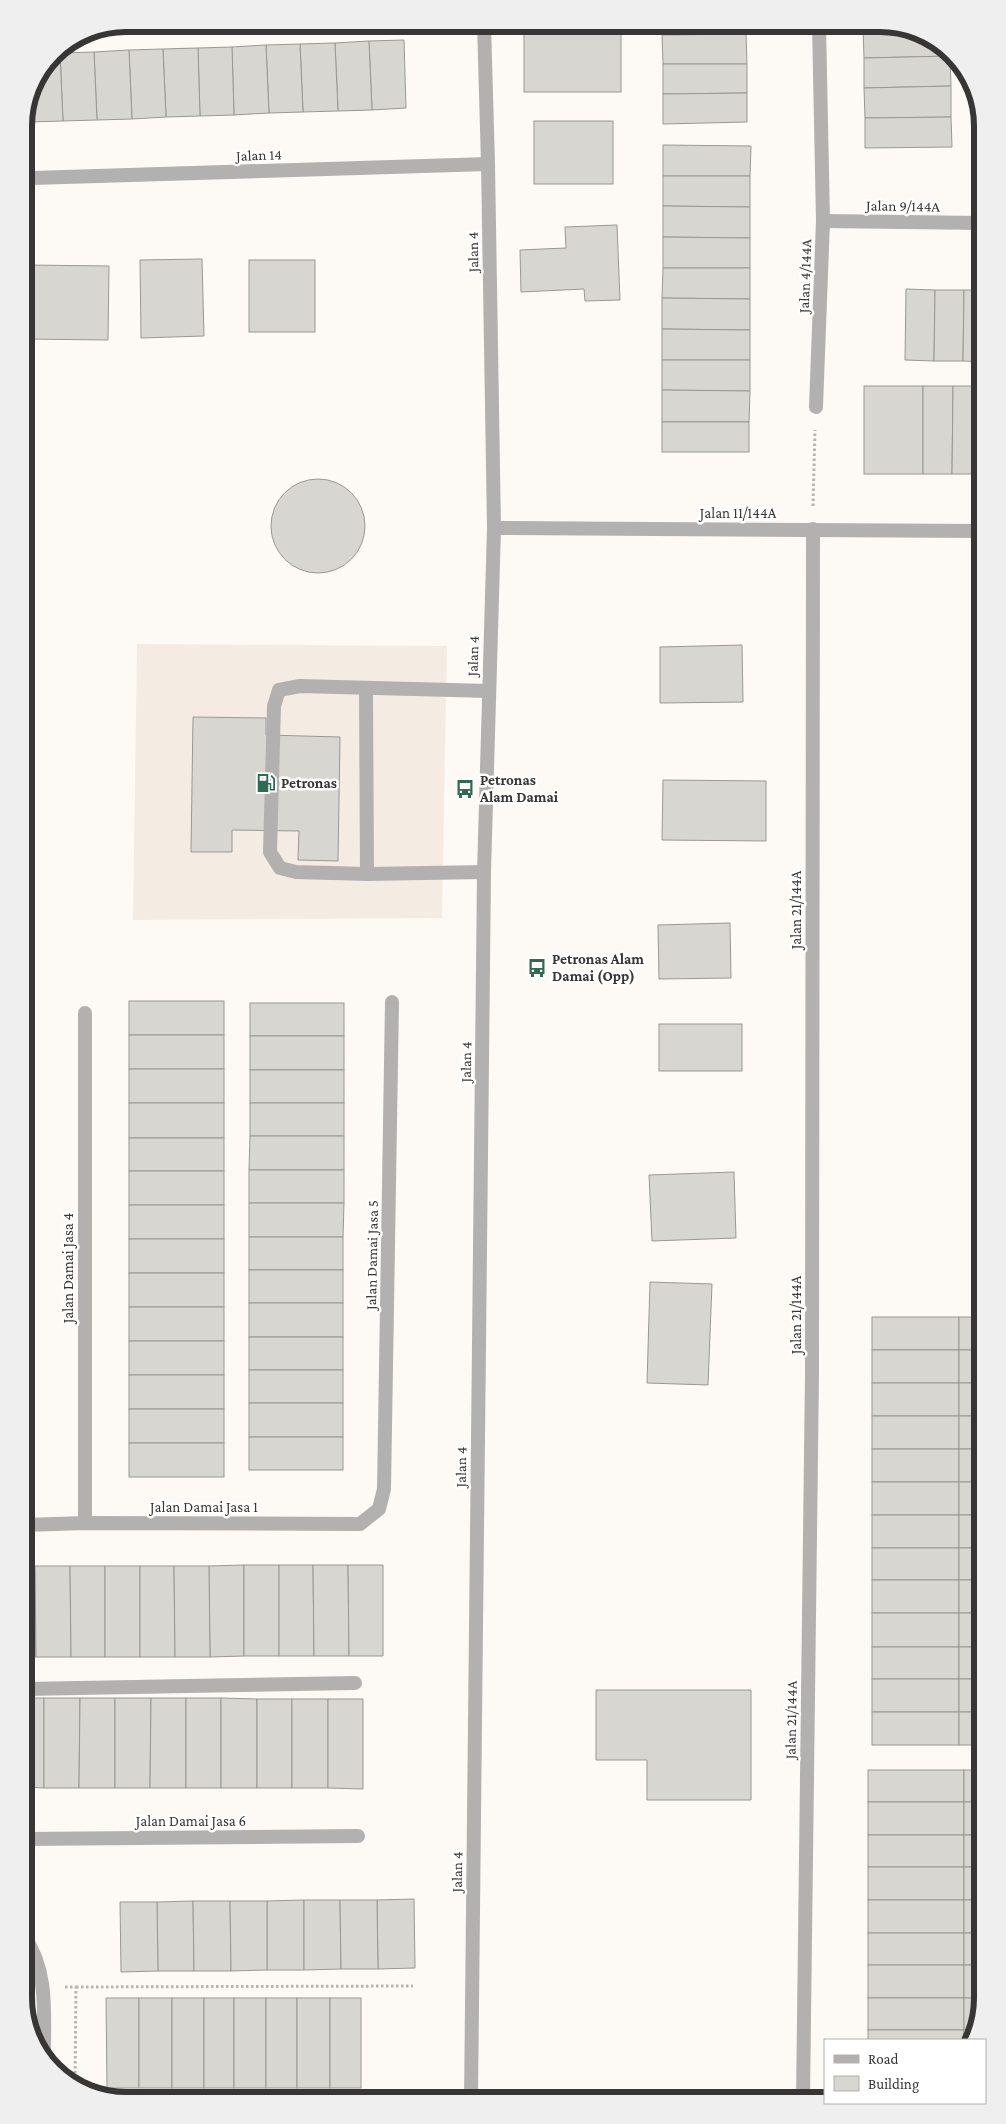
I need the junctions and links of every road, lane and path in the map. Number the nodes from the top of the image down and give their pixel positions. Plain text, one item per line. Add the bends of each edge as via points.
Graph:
1 (484, 33) edge
2 (819, 33) edge
3 (488, 164) junction
4 (32, 178) dead end
5 (823, 221) junction
6 (974, 223) edge
7 (816, 407) joint
8 (494, 528) junction
9 (813, 529) junction
10 (974, 531) edge
11 (366, 689) junction
12 (488, 691) junction
13 (484, 872) junction
14 (367, 874) junction
15 (392, 1002) dead end
16 (85, 1013) dead end
17 (379, 1509) joint
18 (85, 1523) junction
19 (32, 1525) edge
20 (354, 1683) dead end
21 (32, 1689) edge
22 (358, 1836) dead end
23 (32, 1839) edge
24 (32, 1952) edge
25 (44, 1986) junction
26 (413, 1986) dead end
27 (76, 1987) junction
28 (44, 2042) edge
29 (75, 2077) edge
30 (470, 2091) edge
31 (803, 2092) edge

1 - 3 street, Jalan 4
2 - 5 street, Jalan 4/144A
3 - 4 street, Jalan 14
3 - 8 street, Jalan 4
5 - 6 street, Jalan 9/144A
5 - 7 street, Jalan 4/144A
7 - 9 path
8 - 9 street, Jalan 11/144A
8 - 12 street, Jalan 4
9 - 10 street, Jalan 11/144A
9 - 31 street, Jalan 21/144A via 812,1373
11 - 12 street
11 - 14 street
11 - 14 street via 300,686 279,690 274,706 270,852 280,868 296,872
12 - 13 street, Jalan 4
13 - 14 street
13 - 30 street, Jalan 4
15 - 17 street, Jalan Damai Jasa 5 via 384,1490
16 - 18 street, Jalan Damai Jasa 4
17 - 18 street, Jalan Damai Jasa 1 via 360,1524
18 - 19 street, Jalan Damai Jasa 1
20 - 21 street
22 - 23 street, Jalan Damai Jasa 6
24 - 25 street
25 - 27 path
25 - 28 street
26 - 27 path
27 - 29 path

